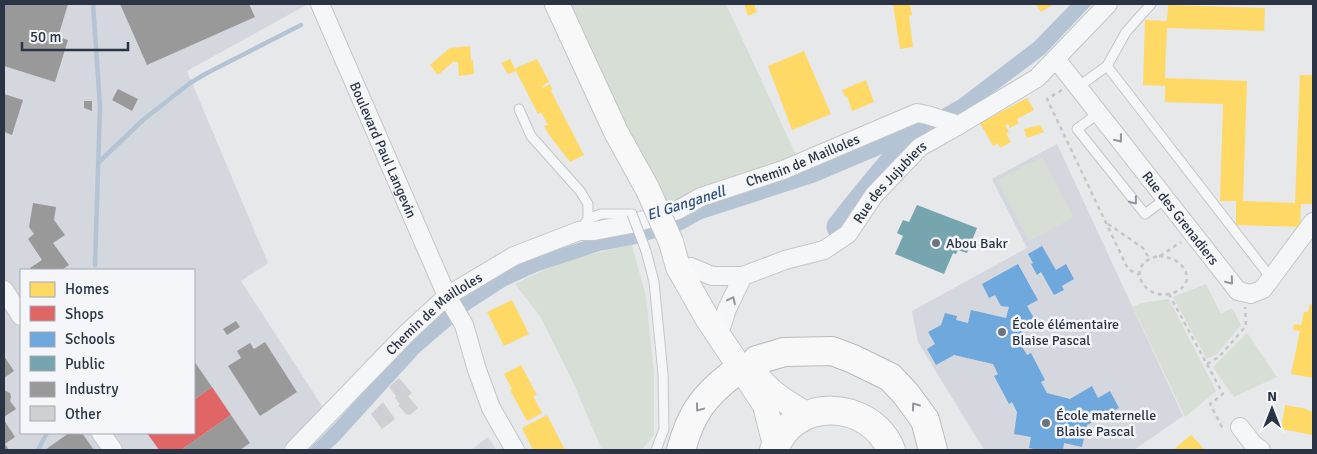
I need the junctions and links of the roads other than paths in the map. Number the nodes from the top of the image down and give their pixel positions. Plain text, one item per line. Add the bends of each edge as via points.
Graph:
1 (320, 4) edge
2 (557, 4) edge
3 (1151, 4) edge
4 (1098, 6) edge
5 (1056, 59) junction
6 (1107, 66) junction
7 (1076, 85) junction
8 (519, 109) dead end
9 (1099, 113) junction
10 (955, 124) junction
11 (1165, 199) junction
12 (1313, 222) edge
13 (584, 225) junction
14 (672, 242) junction
15 (691, 267) junction
16 (743, 276) junction
17 (1271, 278) junction
18 (4, 290) edge
19 (449, 298) junction
20 (20, 314) edge
21 (722, 325) junction
22 (751, 376) junction
23 (807, 415) junction
24 (1240, 427) road end
25 (102, 434) edge
26 (775, 448) edge
27 (113, 450) edge
28 (294, 450) edge
29 (515, 450) edge
30 (656, 450) edge
31 (681, 450) edge
32 (891, 450) edge
33 (933, 450) edge
34 (1261, 450) edge

1 - 19 street, Boulevard Paul Langevin
2 - 14 main road, bridge via 616,132
3 - 6 lane via 1126,32
4 - 5 street
5 - 7 street, Rue des Grenadiers
5 - 10 street via 1037,78
6 - 7 lane
6 - 17 lane
7 - 9 street, Rue des Grenadiers
8 - 13 lane via 531,136 588,204
9 -> 11 street, Rue des Grenadiers
9 -> 11 lane via 1077,129 1145,214
10 - 13 street, Chemin de Mailloles via 917,113 784,170 700,197 678,210 594,231
10 - 16 street, Rue des Jujubiers via 920,147 874,195 848,234 824,250
11 -> 17 street, Rue des Grenadiers via 1238,291 1257,292
12 - 17 street
13 - 19 street, Chemin de Mailloles via 514,256
13 - 30 lane, bridge via 601,214 632,214 646,251 654,282 663,374 664,429
14 - 15 main road via 684,253
14 - 22 main road via 678,267 707,318
15 - 16 street via 712,276
15 - 21 main road
21 -> 16 street
18 - 20 street
19 - 28 street, Chemin de Mailloles via 408,332
19 - 29 street, Boulevard Paul Langevin via 464,326 491,408
21 - 22 main road
22 - 23 main road
22 - 26 main road via 765,405
22 -> 31 main road via 713,390 695,412
33 -> 22 main road via 925,420 906,394 890,377 853,359 832,351 784,352
23 - 26 main road via 794,422
23 - 32 main road via 828,410 849,412 876,428
24 - 34 street
25 - 27 street

